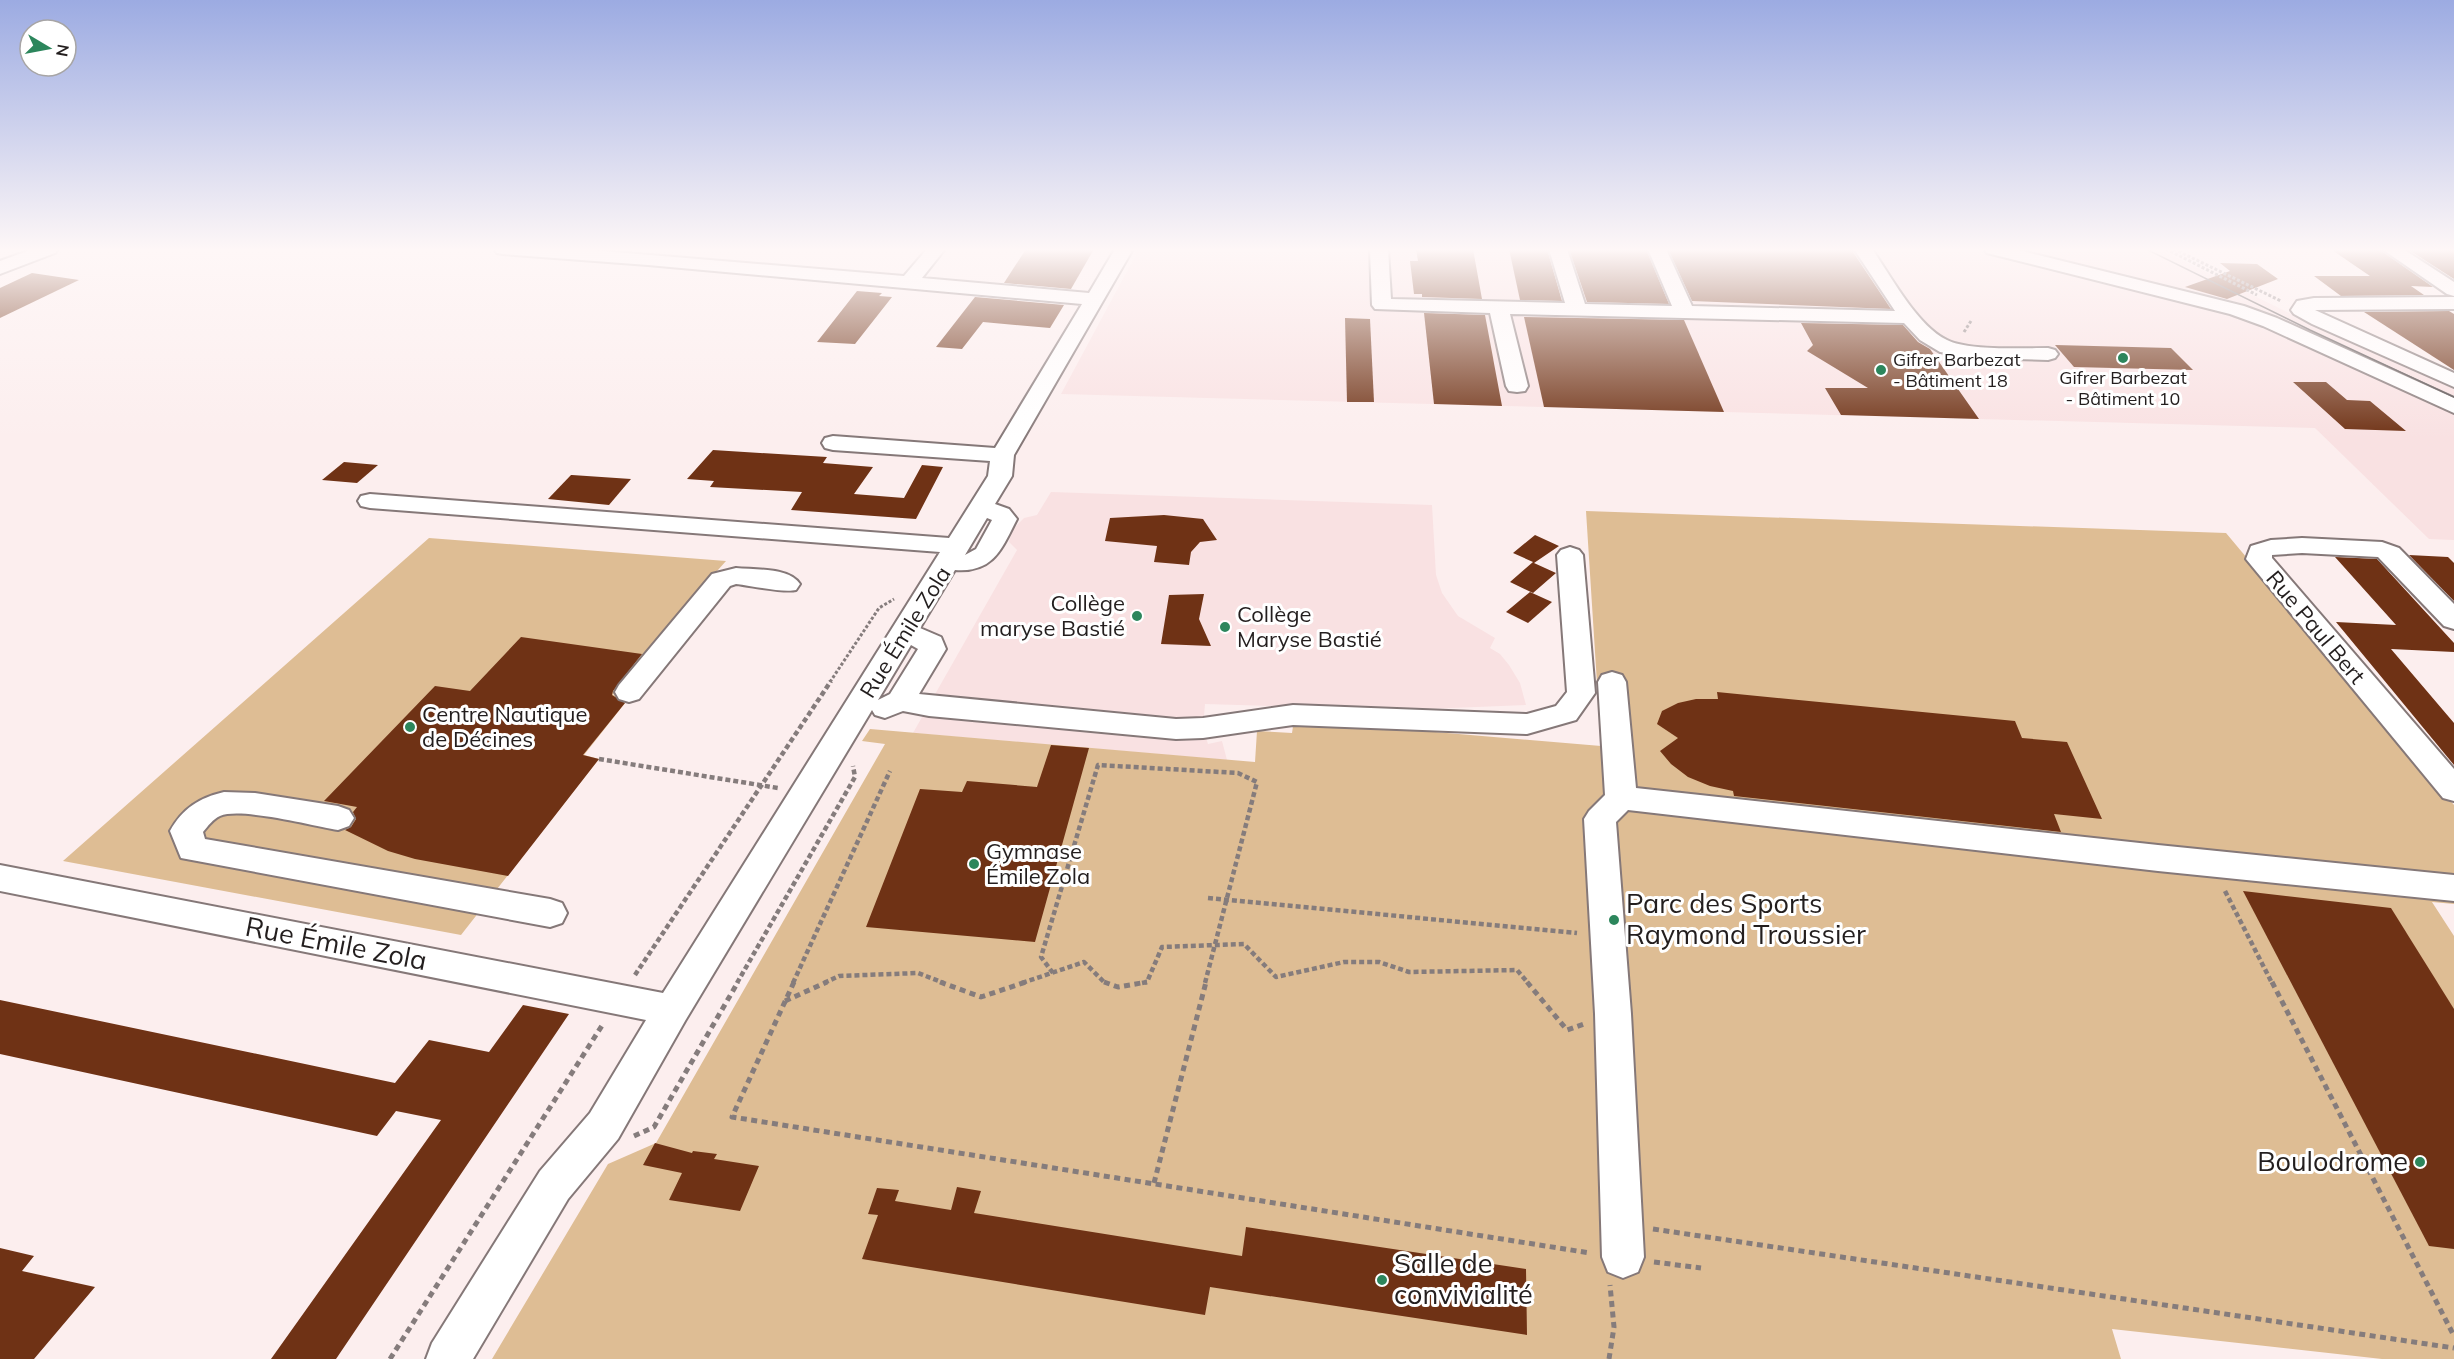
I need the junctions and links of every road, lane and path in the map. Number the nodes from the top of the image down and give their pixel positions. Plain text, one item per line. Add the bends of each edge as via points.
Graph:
1 (1087, 312) edge
2 (1499, 312) edge
3 (1705, 312) edge
4 (1908, 312) edge
5 (2243, 312) edge
6 (2305, 312) edge
7 (1911, 317) junction
8 (2048, 354) dead end
9 (2454, 381) edge
10 (1516, 386) dead end
11 (2454, 406) edge
12 (832, 443) dead end
13 (1002, 455) junction
14 (370, 501) dead end
15 (953, 554) junction
16 (1570, 555) dead end
17 (787, 584) dead end
18 (2454, 620) edge
19 (902, 635) junction
20 (1612, 682) dead end
21 (629, 692) dead end
22 (900, 701) junction
23 (859, 707) junction
24 (600, 759) dead end
25 (890, 771) dead end
26 (2454, 790) edge
27 (807, 792) junction
28 (844, 798) dead end
29 (1621, 798) junction
30 (338, 818) dead end
31 (2211, 864) junction
32 (0, 879) edge
33 (2454, 888) edge
34 (1208, 898) dead end
35 (1227, 899) junction
36 (550, 914) dead end
37 (1608, 936) junction
38 (1214, 945) junction
39 (1053, 973) junction
40 (785, 1002) junction
41 (672, 1011) junction
42 (1613, 1014) junction
43 (1154, 1184) junction
44 (1621, 1224) junction
45 (1614, 1256) junction
46 (1701, 1269) dead end
47 (2454, 1336) edge
48 (2454, 1348) edge
49 (448, 1359) edge
50 (1609, 1359) edge

1 - 13 street, Rue Émile Zola
2 - 10 street
3 - 7 street
4 - 7 street
5 - 11 street
6 - 9 street
7 - 8 street via 1939,345 1980,352
12 - 13 street
13 - 15 street, Rue Émile Zola via 1000,476
14 - 15 street
15 - 19 street, Rue Émile Zola
16 - 22 street via 1581,693 1566,713 1527,724 1293,715 1176,729
17 - 21 street via 736,576 721,580
18 - 26 street, Rue Paul Bert via 2390,553 2382,550 2286,546 2260,551 2259,559
19 - 22 street via 919,637 931,643 932,649
19 - 23 street, Rue Émile Zola
20 - 29 street
22 - 23 street via 887,708
23 - 27 street, Rue Émile Zola
24 - 27 path
25 - 40 path
27 - 28 path
27 - 41 street, Rue Émile Zola
29 - 31 street
29 - 37 street via 1600,819
30 - 36 street via 238,803 215,805 198,814 186,831 193,849
31 - 33 street
31 - 47 path
32 - 41 street, Rue Émile Zola
34 - 35 path
35 - 37 path
35 - 38 path
35 - 39 path via 1257,782 1238,773 1098,765 1041,957
37 - 42 street
38 - 39 path via 1162,947 1147,982 1116,989 1103,983 1084,962
38 - 42 path via 1244,944 1276,977 1344,962 1379,962 1409,972 1517,970 1567,1030
38 - 43 path
39 - 40 path via 981,997 918,973 839,976
40 - 43 path via 732,1117
41 - 49 street, Rue Émile Zola via 604,1126 555,1185
42 - 44 street
43 - 45 path
44 - 45 street
44 - 48 path
45 - 46 path
45 - 50 path via 1614,1327

